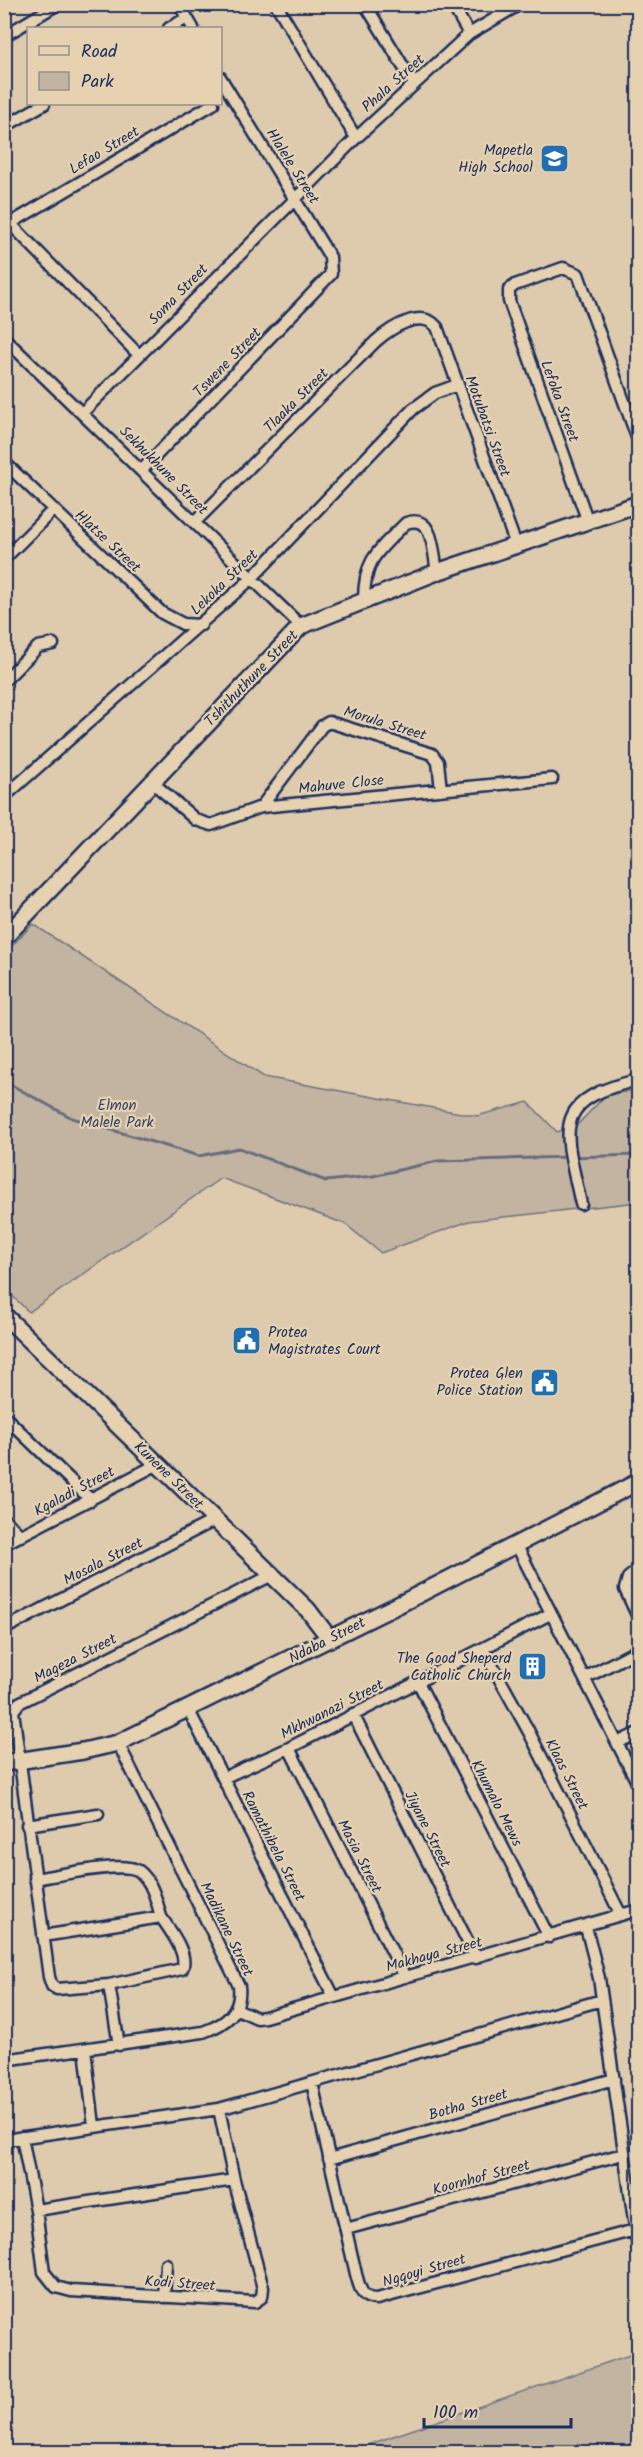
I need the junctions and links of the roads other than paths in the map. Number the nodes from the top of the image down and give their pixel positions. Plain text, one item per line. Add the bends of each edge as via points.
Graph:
1 (58, 4) edge
2 (178, 4) edge
3 (276, 4) edge
4 (365, 4) edge
5 (452, 4) edge
6 (520, 4) edge
7 (187, 18) junction
8 (171, 27) edge
9 (192, 27) edge
10 (469, 34) junction
11 (4, 36) edge
12 (414, 84) junction
13 (225, 96) edge
14 (42, 105) edge
15 (211, 105) edge
16 (4, 127) edge
17 (356, 138) junction
18 (295, 196) junction
19 (8, 220) edge
20 (331, 273) joint
21 (429, 320) joint
22 (6, 341) edge
23 (140, 355) junction
24 (457, 385) junction
25 (83, 412) junction
26 (639, 440) edge
27 (4, 462) edge
28 (142, 470) junction
29 (639, 504) edge
30 (53, 510) junction
31 (195, 522) junction
32 (588, 522) junction
33 (516, 545) junction
34 (4, 560) edge
35 (437, 572) junction
36 (251, 579) junction
37 (364, 600) junction
38 (201, 626) junction
39 (301, 626) junction
40 (53, 644) dead end
41 (4, 681) edge
42 (552, 779) dead end
43 (152, 782) junction
44 (441, 789) junction
45 (4, 797) edge
46 (261, 807) junction
47 (5, 937) edge
48 (639, 1080) edge
49 (581, 1204) dead end
50 (4, 1316) edge
51 (4, 1416) edge
52 (158, 1464) junction
53 (639, 1482) edge
54 (91, 1500) junction
55 (4, 1520) edge
56 (215, 1520) junction
57 (21, 1536) junction
58 (4, 1544) edge
59 (516, 1544) junction
60 (639, 1570) edge
61 (272, 1575) junction
62 (550, 1614) junction
63 (639, 1617) edge
64 (4, 1629) edge
65 (330, 1639) junction
66 (483, 1649) junction
67 (639, 1650) edge
68 (585, 1678) junction
69 (418, 1682) junction
70 (188, 1709) junction
71 (352, 1714) junction
72 (639, 1733) edge
73 (118, 1743) junction
74 (618, 1743) junction
75 (289, 1748) junction
76 (12, 1762) edge
77 (223, 1778) junction
78 (639, 1784) edge
79 (98, 1814) dead end
80 (27, 1825) junction
81 (35, 1879) junction
82 (639, 1910) edge
83 (621, 1915) junction
84 (161, 1917) junction
85 (586, 1927) junction
86 (43, 1936) junction
87 (549, 1937) junction
88 (476, 1958) junction
89 (405, 1977) junction
90 (109, 1985) junction
91 (334, 1997) junction
92 (602, 2000) junction
93 (237, 2009) junction
94 (119, 2045) junction
95 (85, 2049) junction
96 (4, 2060) edge
97 (614, 2079) junction
98 (312, 2082) junction
99 (219, 2109) junction
100 (94, 2126) junction
101 (22, 2137) junction
102 (4, 2140) edge
103 (623, 2154) junction
104 (329, 2159) junction
105 (234, 2180) junction
106 (36, 2210) junction
107 (346, 2229) junction
108 (635, 2230) junction
109 (639, 2248) edge
110 (166, 2264) dead end
111 (164, 2297) junction

1 - 11 street
2 - 7 street
3 - 17 street
4 - 12 street
5 - 10 street
6 - 10 street, Phala Street
7 - 8 street
7 - 9 street
10 - 12 street, Phala Street
12 - 17 street, Phala Street
13 - 18 street, Hlalele Street
14 - 16 street
15 - 19 street, Lefao Street
17 - 18 street, Phala Street
18 - 20 street, Hlalele Street via 330,256
18 - 23 street, Soma Street
19 - 23 street, Lefao Street
20 - 28 street, Tswene Street
21 - 24 street, Motubatsi Street via 436,327
21 - 31 street, Tlaaka Street via 420,318 395,327 376,341
22 - 25 street, Sekhukhune Street
23 - 25 street, Soma Street
24 - 33 street, Motubatsi Street
24 - 36 street, Lekoka Street via 435,393 413,409
25 - 28 street, Sekhukhune Street
26 - 32 street, Lefoka Street via 578,274 563,268 509,290 509,301
27 - 30 street, Hlatse Street
28 - 31 street, Sekhukhune Street
29 - 32 street, Tshithuthune Street
30 - 34 street
30 - 38 street, Hlatse Street via 162,613 183,624
31 - 36 street, Sekhukhune Street
32 - 33 street, Tshithuthune Street
33 - 35 street, Tshithuthune Street
35 - 37 street, Tshithuthune Street
35 - 37 street via 429,528 414,520 368,564
36 - 38 street, Lekoka Street
36 - 39 street, Sekhukhune Street
37 - 39 street, Tshithuthune Street
38 - 45 street, Lekoka Street
39 - 43 street, Tshithuthune Street
40 - 41 street via 38,647
42 - 44 street, Mahuve Close
43 - 46 street, Mahuve Close via 196,820 207,824 219,824
43 - 47 street, Tshithuthune Street
44 - 46 street, Mahuve Close
44 - 46 street, Morula Street via 438,762 432,754 329,722
48 - 49 street via 594,1095 574,1109 568,1122 568,1143
50 - 52 street, Kunene Street
51 - 54 street
52 - 54 street, Kgaladi Street
52 - 56 street, Kunene Street
53 - 59 street, Ndaba Street
54 - 57 street, Kgaladi Street
55 - 57 street
56 - 61 street, Kunene Street
56 - 64 street, Mosala Street
57 - 58 street, Kgaladi Street
59 - 62 street
59 - 65 street, Ndaba Street
60 - 63 street via 628,1578 625,1589
61 - 65 street, Kunene Street via 315,1617
61 - 76 street, Mageza Street via 19,1703 12,1716
62 - 66 street, Mkhwanazi Street
62 - 68 street
65 - 70 street, Ndaba Street
66 - 69 street, Mkhwanazi Street
66 - 83 street, Klaas Street
67 - 68 street
68 - 74 street
69 - 71 street, Mkhwanazi Street
69 - 87 street, Khumalo Mews
70 - 73 street, Ndaba Street
70 - 77 street, Ramathibela Street
71 - 75 street, Mkhwanazi Street
71 - 88 street, Jiyane Street
72 - 74 street
73 - 76 street, Ndaba Street
73 - 93 street, Madikane Street via 239,1986
74 - 78 street
75 - 77 street, Mkhwanazi Street
75 - 89 street, Masia Street
76 - 80 street, Mageza Street
77 - 91 street, Ramathibela Street
79 - 80 street
80 - 81 street, Mageza Street
81 - 84 street, Mageza Street via 132,1868 147,1881
81 - 86 street, Mageza Street
82 - 83 street, Makhaya Street
83 - 85 street, Makhaya Street
84 - 86 street
84 - 90 street, Mageza Street via 181,1952 182,1969
85 - 87 street, Makhaya Street
85 - 92 street
86 - 90 street, Mageza Street via 54,1987
87 - 88 street, Makhaya Street
88 - 89 street, Makhaya Street
89 - 91 street, Makhaya Street
90 - 94 street
91 - 93 street, Makhaya Street via 261,2018
92 - 97 street
92 - 98 street
93 - 94 street via 224,2024 203,2032
94 - 95 street
95 - 96 street
95 - 100 street
97 - 103 street
97 - 104 street, Botha Street
98 - 99 street
98 - 104 street, Ngqoyi Street
99 - 100 street
99 - 105 street, Kodi Street
100 - 101 street
101 - 102 street
101 - 106 street, Kodi Street
103 - 107 street, Koornhof Street
103 - 108 street
104 - 107 street, Ngqoyi Street
105 - 106 street
105 - 111 street, Kodi Street via 263,2288 262,2297 251,2302
106 - 111 street, Kodi Street via 44,2272 56,2287
107 - 108 street, Ngqoyi Street via 360,2290 375,2299
108 - 109 street
110 - 111 street

